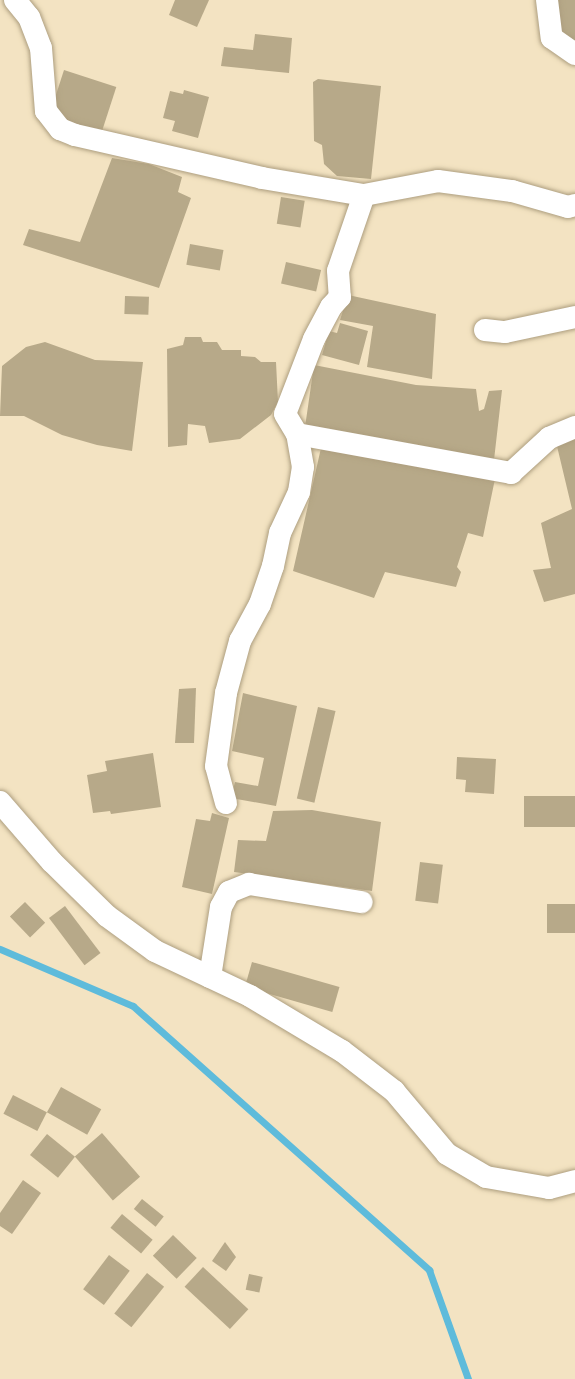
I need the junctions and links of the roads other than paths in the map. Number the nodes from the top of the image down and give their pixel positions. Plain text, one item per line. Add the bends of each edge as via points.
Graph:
1 (15, 0) edge
2 (547, 0) edge
3 (575, 54) edge
4 (364, 195) junction
5 (575, 205) edge
6 (575, 317) edge
7 (485, 330) dead end
8 (575, 427) edge
9 (297, 434) junction
10 (0, 802) edge
11 (226, 803) dead end
12 (362, 902) dead end
13 (210, 977) junction
14 (575, 1181) edge

1 - 4 street via 29,17 41,48 46,111 60,129 262,178
2 - 3 street via 552,38
4 - 5 street via 438,181 512,191 568,207
4 - 9 street via 338,272 340,297 314,339 285,414
6 - 7 street via 505,332
8 - 9 street via 549,438 511,473
9 - 11 street via 303,467 298,492 280,533 260,604 240,641 226,693 216,766
10 - 13 street via 106,916 155,951
12 - 13 street via 249,884 229,891 221,907
13 - 14 street via 342,1051 394,1091 447,1154 486,1177 549,1188

